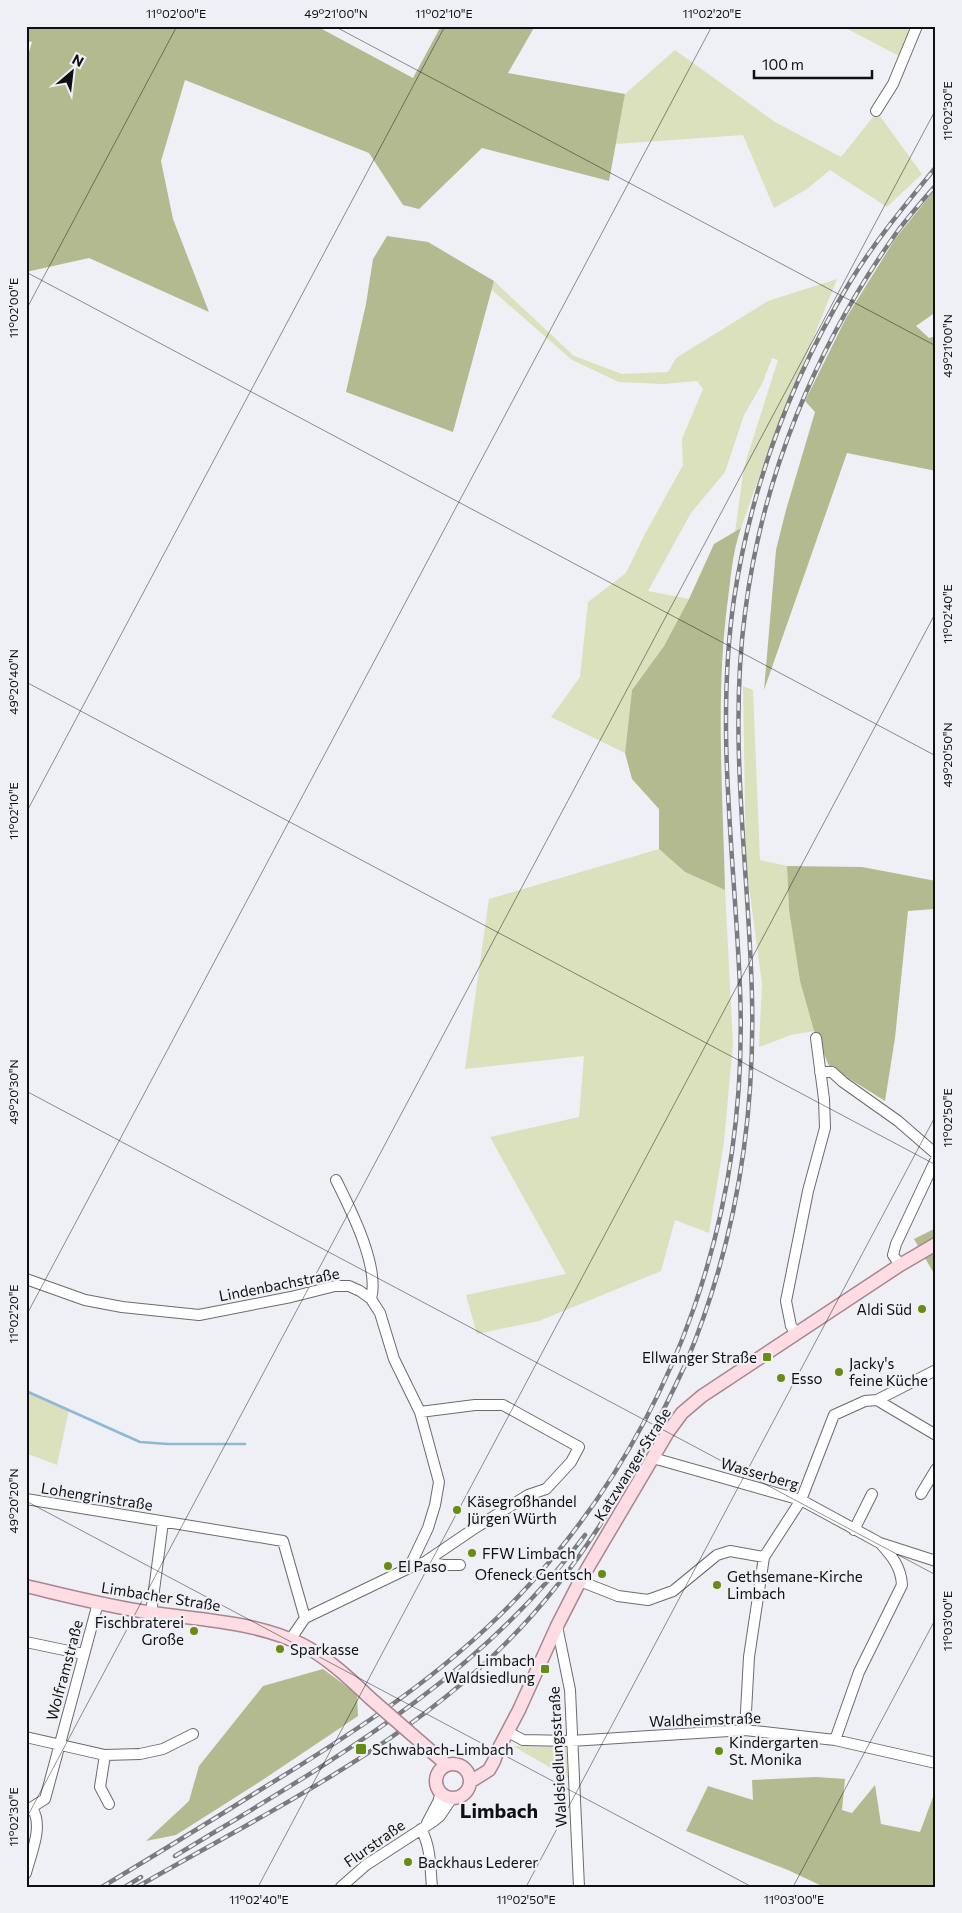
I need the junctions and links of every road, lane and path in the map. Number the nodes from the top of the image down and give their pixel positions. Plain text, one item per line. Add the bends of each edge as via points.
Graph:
1 (917, 26) edge
2 (876, 111) dead end
3 (816, 1038) dead end
4 (820, 1072) junction
5 (936, 1154) edge
6 (936, 1159) edge
7 (336, 1180) dead end
8 (936, 1244) edge
9 (900, 1265) junction
10 (26, 1279) edge
11 (371, 1299) junction
12 (796, 1333) junction
13 (936, 1370) edge
14 (877, 1400) junction
15 (420, 1412) junction
16 (936, 1435) edge
17 (653, 1458) junction
18 (936, 1469) edge
19 (872, 1494) dead end
20 (921, 1494) dead end
21 (26, 1499) edge
22 (801, 1500) junction
23 (163, 1522) junction
24 (854, 1530) junction
25 (880, 1543) junction
26 (764, 1557) junction
27 (936, 1561) edge
28 (426, 1562) junction
29 (460, 1565) dead end
30 (409, 1568) junction
31 (580, 1581) junction
32 (26, 1586) edge
33 (98, 1603) junction
34 (151, 1613) junction
35 (305, 1618) junction
36 (557, 1626) junction
37 (290, 1640) junction
38 (26, 1642) edge
39 (84, 1654) junction
40 (745, 1730) junction
41 (508, 1732) junction
42 (193, 1734) dead end
43 (26, 1737) edge
44 (836, 1740) junction
45 (571, 1741) junction
46 (59, 1745) junction
47 (423, 1746) junction
48 (105, 1755) junction
49 (936, 1763) edge
50 (447, 1765) junction
51 (437, 1773) junction
52 (468, 1777) junction
53 (446, 1796) junction
54 (109, 1804) dead end
55 (29, 1809) edge
56 (423, 1827) junction
57 (26, 1873) edge
58 (341, 1887) edge
59 (432, 1887) edge
60 (579, 1887) edge

1 - 2 street via 893,84
3 - 4 street
4 - 5 street via 832,1072
4 - 12 street via 825,1128 808,1191 786,1301 791,1326
6 - 9 street via 896,1244 893,1255
7 - 11 street via 358,1223 368,1256 374,1290
8 - 9 main road, Katzwanger Straße
9 - 12 main road, Katzwanger Straße
10 - 11 street, Lindenbachstraße via 85,1300 199,1315 335,1286 349,1286
11 - 15 street via 380,1313 394,1359
12 - 17 main road, Katzwanger Straße via 692,1403 668,1432
13 - 14 street
14 - 16 street
14 - 22 street via 865,1401 834,1415
15 - 28 street via 504,1405 578,1447 571,1462 546,1489 528,1495
15 - 30 street via 439,1482 428,1528
17 - 22 street, Wasserberg
17 - 31 main road, Katzwanger Straße
18 - 20 street
19 - 24 street
21 - 23 street, Lohengrinstraße
22 - 24 street, Wasserberg
22 - 26 street
23 - 34 street, Lohengrinstraße
23 - 35 street, Lohengrinstraße via 283,1541
24 - 25 street, Wasserberg
25 - 27 street, Wasserberg
25 - 44 street via 893,1556 902,1585 859,1672
26 - 31 street via 730,1551 718,1555 673,1591 648,1600 618,1596
26 - 40 street via 749,1657
28 - 29 street
28 - 30 street
30 - 35 street
31 - 36 main road, Katzwanger Straße
32 - 33 main road, Limbacher Straße
33 - 34 main road, Limbacher Straße
33 - 39 street, Wolframstraße
34 - 37 main road, Limbacher Straße via 235,1624
35 - 37 street
36 - 41 main road, Katzwanger Straße
36 - 45 street, Waldsiedlungsstraße via 570,1690
37 - 47 main road, Limbacher Straße, bridge via 328,1661
38 - 39 street
39 - 46 street, Wolframstraße
40 - 44 street, Waldheimstraße
40 - 45 street, Waldheimstraße
41 - 45 street, Waldheimstraße via 523,1740
41 - 52 main road, Katzwanger Straße via 489,1770
42 - 48 street via 163,1749 140,1754
43 - 46 street
44 - 49 street, Waldheimstraße
45 - 60 street, Waldsiedlungsstraße
46 - 48 street
46 - 55 street, Wolframstraße via 45,1799
47 - 50 main road, Limbacher Straße
47 - 51 main road, Limbacher Straße
48 - 54 street via 100,1787
50 - 51 main road
50 - 52 main road via 462,1766
51 - 53 main road via 436,1788
52 - 53 main road via 465,1793 459,1797
53 - 56 street, Flurstraße
55 - 57 street via 36,1815 38,1824
56 - 58 street, Flurstraße via 366,1865
56 - 59 street via 430,1850

